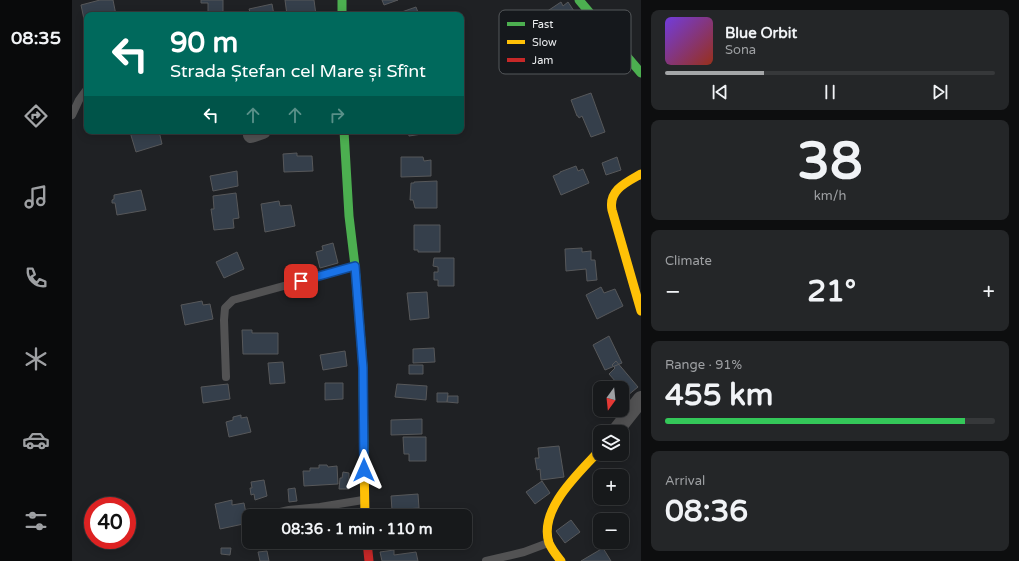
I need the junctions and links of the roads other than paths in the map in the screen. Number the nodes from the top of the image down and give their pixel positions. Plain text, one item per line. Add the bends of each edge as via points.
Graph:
1 (342, 0) edge
2 (579, 0) edge
3 (587, 10) edge
4 (342, 12) edge
5 (631, 61) edge
6 (641, 73) edge
7 (84, 92) edge
8 (72, 115) edge
9 (344, 134) edge
10 (641, 174) edge
11 (355, 266) junction
12 (641, 311) edge
13 (226, 377) dead end
14 (641, 399) edge
15 (621, 425) edge
16 (593, 458) edge
17 (364, 500) junction
18 (299, 509) edge
19 (365, 509) edge
20 (549, 543) junction
21 (368, 549) edge
22 (369, 561) edge
23 (486, 561) edge
24 (561, 561) edge

1 - 4 street
2 - 3 street
5 - 6 street
7 - 8 lane
9 - 11 street
10 - 12 street via 614,192 611,202
11 - 13 lane via 234,300 225,308
11 - 17 street via 363,368
14 - 15 street
16 - 20 street via 571,483 552,512 548,526
17 - 18 lane
17 - 19 street
20 - 23 lane
20 - 24 street
21 - 22 street

